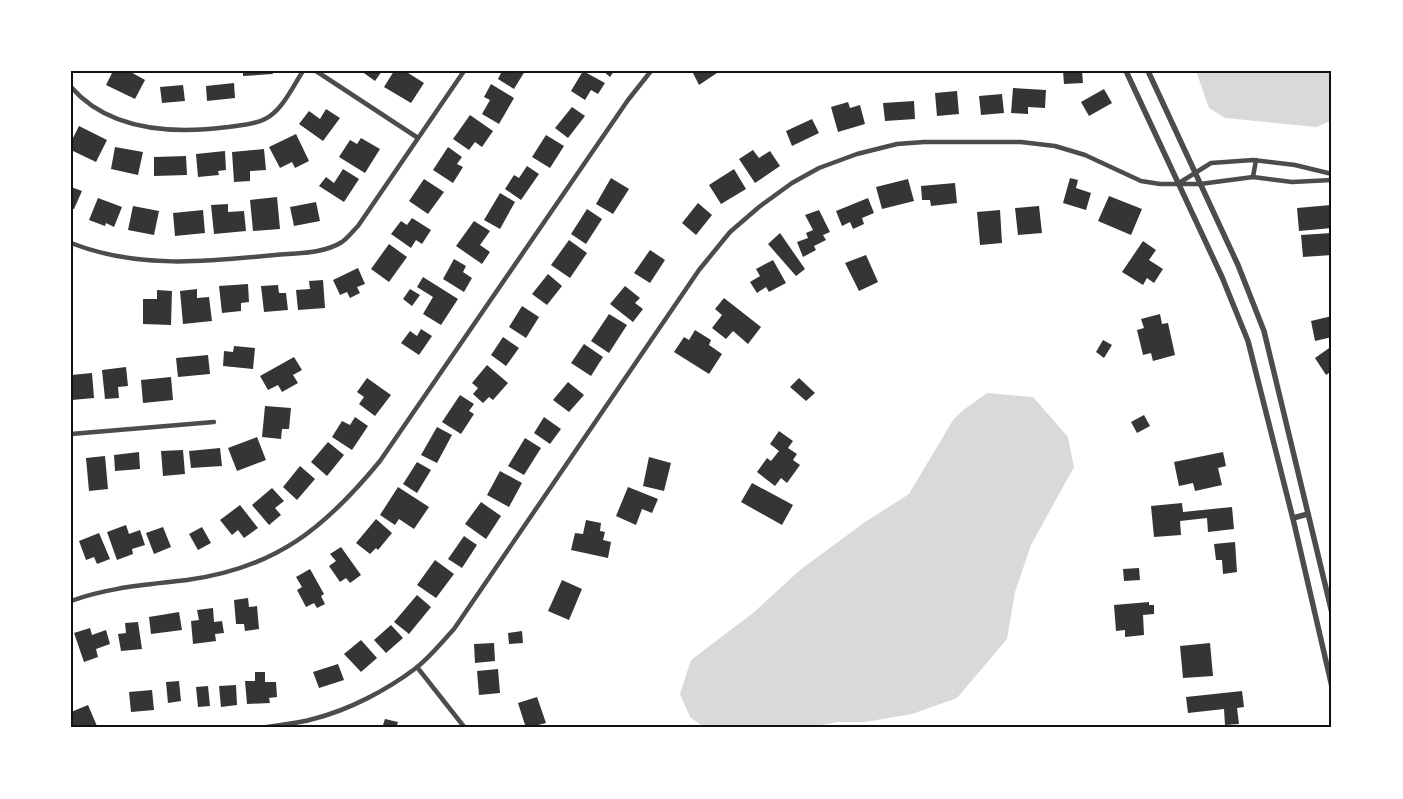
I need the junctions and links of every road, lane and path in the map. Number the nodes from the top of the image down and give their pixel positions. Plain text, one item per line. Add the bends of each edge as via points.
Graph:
1 (303, 71) edge
2 (316, 71) edge
3 (464, 71) edge
4 (651, 71) edge
5 (1126, 71) edge
6 (1148, 71) edge
7 (71, 87) edge
8 (418, 138) junction
9 (1256, 160) junction
10 (1194, 171) junction
11 (1332, 174) edge
12 (1252, 177) junction
13 (1332, 180) edge
14 (1179, 183) junction
15 (1200, 184) junction
16 (71, 243) edge
17 (214, 422) dead end
18 (71, 434) edge
19 (1308, 514) junction
20 (1293, 518) junction
21 (71, 601) edge
22 (1332, 613) edge
23 (416, 667) junction
24 (1332, 687) edge
25 (260, 728) edge
26 (465, 728) edge

1 - 7 street via 277,110 266,119 184,131 137,126 101,110
2 - 8 street
3 - 8 street
4 - 21 street via 380,461 336,511 288,548 257,562 189,580 116,588
5 - 14 street
6 - 10 street
8 - 16 street via 358,226 342,242 326,249 210,262 156,262 120,257
9 - 10 street via 1210,163
9 - 11 street
9 - 12 street
10 - 14 street
10 - 15 street
12 - 13 street via 1292,182
12 - 15 street
14 - 15 street
14 - 20 street via 1248,341
14 - 23 street via 1141,181 1085,155 1055,146 1022,142 897,144 819,168 792,183 730,232 699,270 454,629
15 - 19 street via 1264,330
17 - 18 street
19 - 20 street
19 - 22 street
20 - 24 street
23 - 25 street via 384,689 343,709 314,719
23 - 26 street

